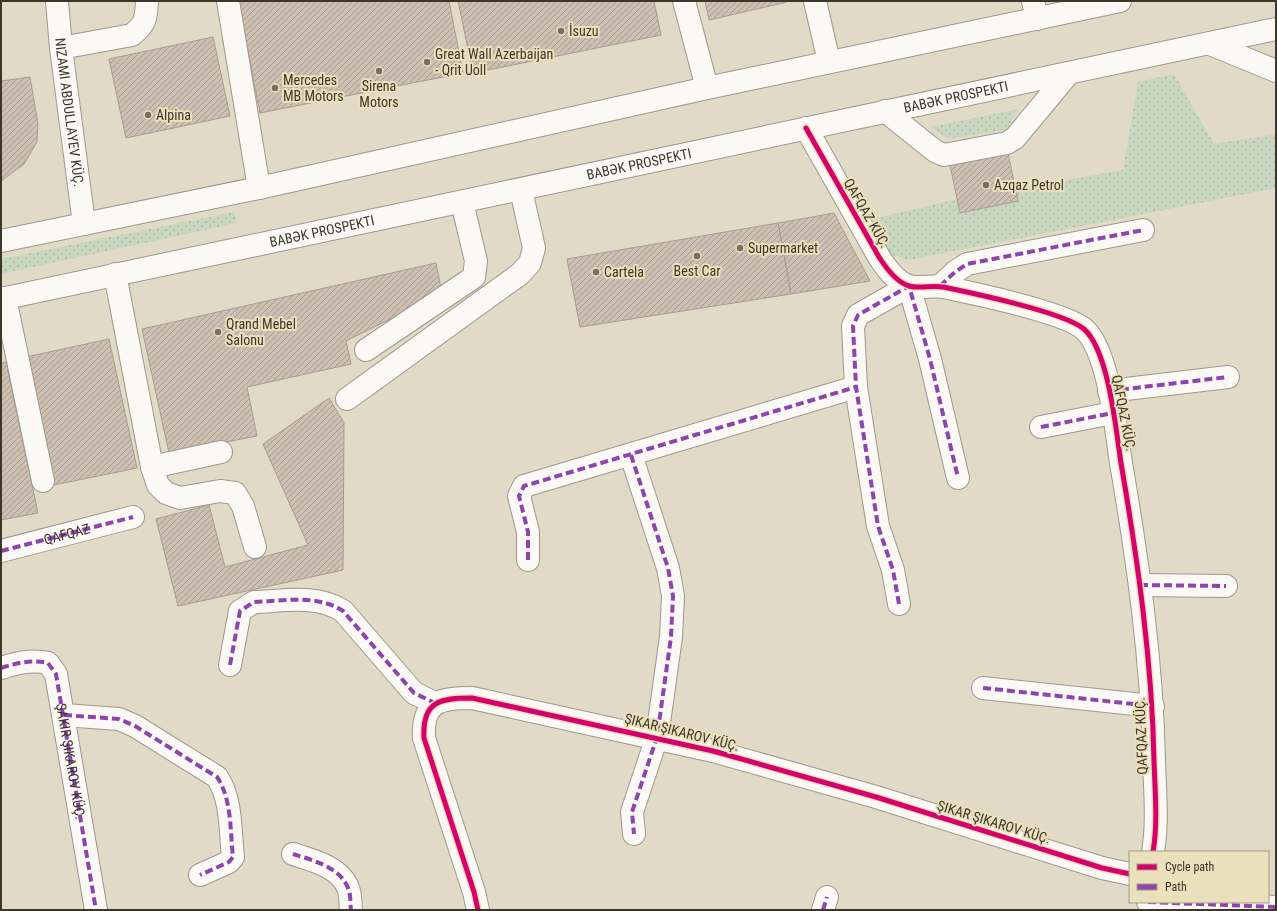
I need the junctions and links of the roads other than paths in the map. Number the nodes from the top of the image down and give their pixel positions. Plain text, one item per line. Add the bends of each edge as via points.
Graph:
1 (57, 1) edge
2 (147, 1) edge
3 (228, 1) edge
4 (684, 1) edge
5 (815, 1) edge
6 (1120, 1) edge
7 (1035, 10) edge
8 (1276, 29) edge
9 (1210, 44) junction
10 (61, 48) junction
11 (829, 62) junction
12 (1276, 71) edge
13 (1069, 73) junction
14 (707, 88) junction
15 (885, 111) junction
16 (806, 128) junction
17 (259, 188) junction
18 (521, 190) junction
19 (462, 202) junction
20 (84, 224) junction
21 (1143, 230) dead end
22 (53, 232) junction
23 (1, 241) edge
24 (1, 253) edge
25 (115, 274) junction
26 (909, 286) junction
27 (940, 286) junction
28 (3, 299) edge
29 (366, 350) dead end
30 (1228, 377) dead end
31 (856, 387) junction
32 (1109, 391) junction
33 (347, 399) dead end
34 (1113, 414) junction
35 (1041, 427) dead end
36 (220, 452) dead end
37 (631, 455) junction
38 (152, 467) junction
39 (958, 478) dead end
40 (43, 481) dead end
41 (133, 517) dead end
42 (255, 547) dead end
43 (1, 551) edge
44 (528, 560) dead end
45 (1140, 585) junction
46 (1226, 586) dead end
47 (899, 604) dead end
48 (230, 665) dead end
49 (1, 668) edge
50 (984, 688) dead end
51 (435, 703) junction
52 (1153, 706) junction
53 (64, 715) junction
54 (657, 737) junction
55 (634, 834) dead end
56 (1153, 851) edge
57 (293, 854) dead end
58 (1129, 874) edge
59 (200, 875) dead end
60 (1165, 903) edge
61 (1276, 907) edge
62 (1248, 908) edge
63 (96, 910) edge
64 (351, 910) edge
65 (478, 910) edge

1 - 10 street, NIZAMI ABDULLAYEV KÜÇ.
2 - 10 street via 146,19 141,28 132,35
3 - 17 street
4 - 14 street
5 - 11 street
6 - 7 street
7 - 11 street
8 - 9 street, BABƏK PROSPEKTI
9 - 12 street
9 - 13 street, BABƏK PROSPEKTI
10 - 20 street, NIZAMI ABDULLAYEV KÜÇ.
11 - 14 street
13 - 15 street, BABƏK PROSPEKTI
13 - 15 street via 1015,138 1007,143 944,155 935,151
14 - 17 street
15 - 16 street, BABƏK PROSPEKTI
16 - 18 street, BABƏK PROSPEKTI
16 - 26 street, QAFQAZ KÜÇ. via 879,257 891,274
17 - 20 street
18 - 19 street, BABƏK PROSPEKTI
18 - 33 street via 534,248 530,263 520,274
19 - 25 street, BABƏK PROSPEKTI
19 - 29 street via 476,261 474,277
20 - 22 street
21 - 27 street via 967,264
22 - 23 street
22 - 24 street via 9,252
25 - 28 street, BABƏK PROSPEKTI
25 - 38 street
26 - 27 street, QAFQAZ KÜÇ.
26 - 31 street via 858,315 853,326
26 - 39 street via 930,359
27 - 32 street, QAFQAZ KÜÇ. via 1027,308 1071,322 1084,330 1094,342
28 - 40 street
30 - 32 street
31 - 37 street
31 - 47 street via 878,526 893,570
32 - 34 street, QAFQAZ KÜÇ.
34 - 35 street
34 - 45 street, QAFQAZ KÜÇ.
36 - 38 street
37 - 44 street via 524,486 519,496 528,532
37 - 54 street via 668,568 673,596 671,637
38 - 42 street via 158,485 166,493 180,498 220,491 235,493 243,506
41 - 43 street, QAFQAZ
45 - 46 street
45 - 52 street, QAFQAZ KÜÇ.
48 - 51 street via 240,611 245,606 254,602 317,600 344,611 414,693
49 - 53 street, ŞAKIR ŞIKAROV KÜÇ. via 31,660 48,663 56,674
50 - 52 street
51 - 54 street, ŞIKAR ŞIKAROV KÜÇ. via 451,698 472,698
51 - 65 street via 425,716 424,738
52 - 56 street, QAFQAZ KÜÇ.
53 - 59 street via 120,720 135,726 217,777 223,786 227,804 233,857 229,862
53 - 63 street, ŞAKIR ŞIKAROV KÜÇ.
54 - 55 street via 632,812
54 - 58 street, ŞIKAR ŞIKAROV KÜÇ. via 861,793 1102,868
57 - 64 street via 315,861 340,875 348,888
60 - 62 street
61 - 62 street

